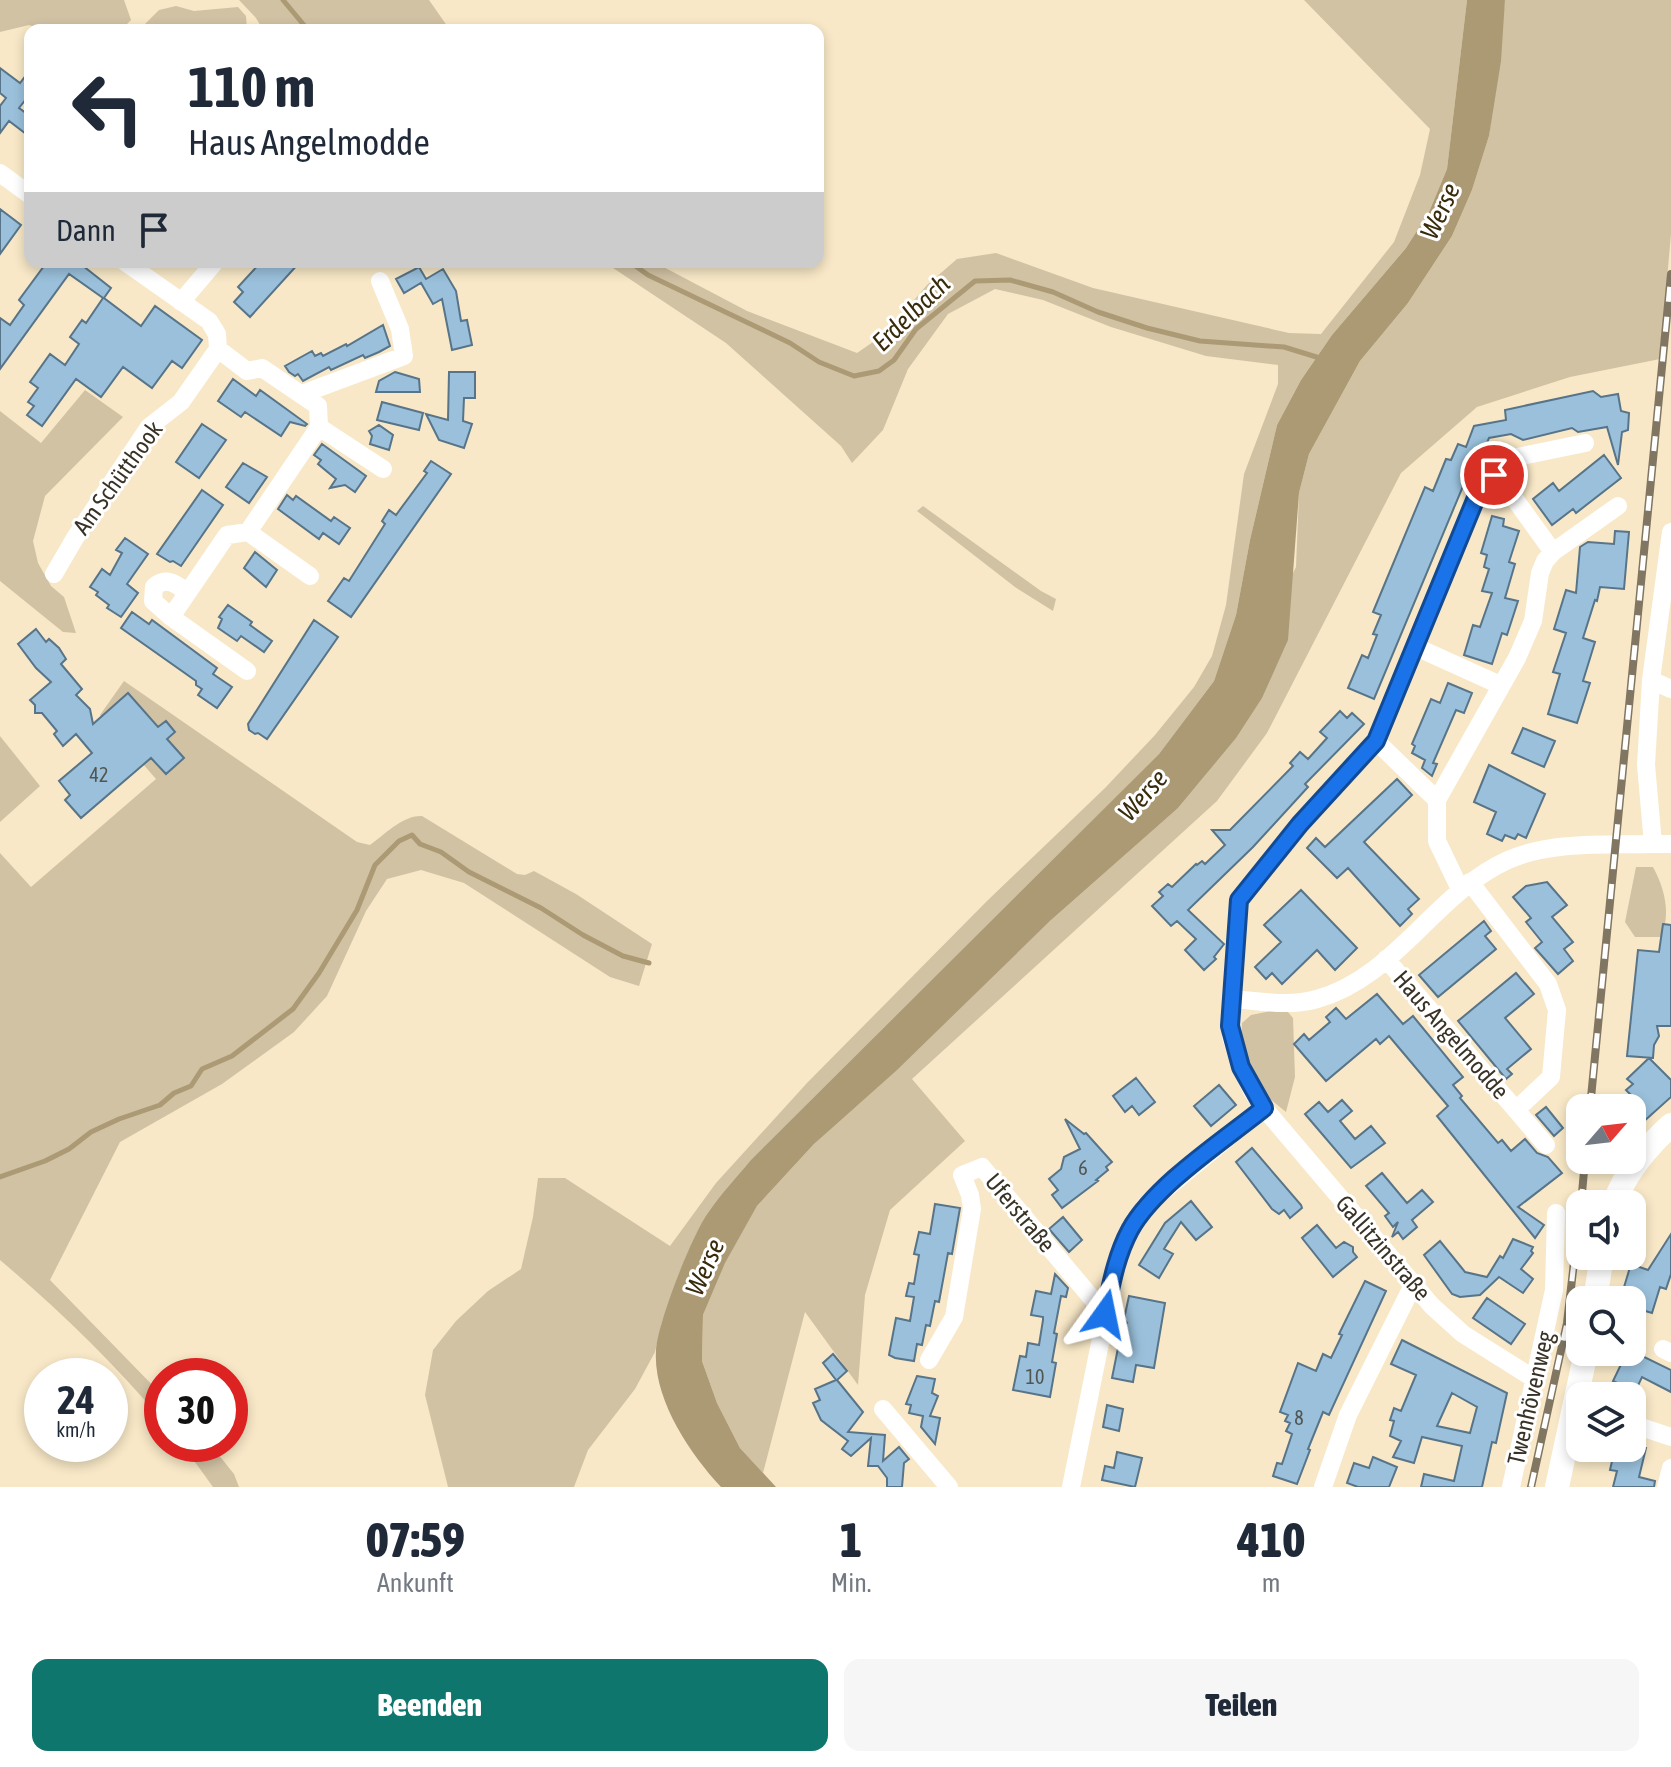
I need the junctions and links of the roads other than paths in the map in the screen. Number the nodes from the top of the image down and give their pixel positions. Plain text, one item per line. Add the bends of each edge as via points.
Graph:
1 (0, 173) edge
2 (24, 190) edge
3 (133, 268) edge
4 (210, 268) edge
5 (380, 281) dead end
6 (181, 302) junction
7 (218, 349) junction
8 (302, 394) junction
9 (319, 427) junction
10 (1585, 443) dead end
11 (383, 469) dead end
12 (1494, 475) junction
13 (1618, 506) dead end
14 (248, 532) junction
15 (1671, 532) edge
16 (1553, 552) junction
17 (54, 574) dead end
18 (310, 576) dead end
19 (187, 592) junction
20 (171, 617) junction
21 (1416, 647) junction
22 (247, 671) dead end
23 (1651, 680) junction
24 (1500, 685) junction
25 (1671, 689) edge
26 (1376, 741) junction
27 (1437, 800) junction
28 (1662, 844) edge
29 (1465, 886) junction
30 (1386, 959) junction
31 (1232, 999) junction
32 (1264, 1108) junction
33 (1516, 1110) junction
34 (1671, 1125) edge
35 (1546, 1145) dead end
36 (1621, 1190) edge
37 (1556, 1213) dead end
38 (1413, 1285) junction
39 (1105, 1314) junction
40 (929, 1360) dead end
41 (1536, 1380) junction
42 (883, 1409) dead end
43 (1646, 1429) edge
44 (1671, 1437) edge
45 (1566, 1451) edge
46 (1671, 1468) edge
47 (949, 1487) edge
48 (1071, 1487) edge
49 (1323, 1487) edge
50 (1511, 1487) edge
51 (1557, 1487) edge
52 (1666, 1487) edge

1 - 2 street
3 - 6 street
4 - 6 street
5 - 8 street via 400,329 404,356
6 - 7 street via 209,321
7 - 8 street via 247,371 262,368
7 - 17 street, Am Schütthook via 181,402 149,427
8 - 9 street via 318,406
9 - 11 street
9 - 14 street
10 - 12 street via 1508,459
12 - 16 street
12 - 21 street via 1478,493
13 - 16 street
14 - 18 street
14 - 19 street via 227,535
15 - 23 street
16 - 24 street, Haus Angelmodde via 1540,573 1533,621
19 - 20 street
19 - 20 street via 171,582 154,587 153,601
20 - 22 street
21 - 24 street
21 - 26 street
23 - 25 street
23 - 28 street via 1646,765
24 - 27 street, Haus Angelmodde
26 - 27 street
26 - 31 street via 1239,900
27 - 29 street, Haus Angelmodde via 1437,841
28 - 29 street, Haus Angelmodde via 1550,849 1510,859
29 - 30 street, Haus Angelmodde
29 - 33 street, Haus Angelmodde via 1548,984 1557,1010 1551,1077
30 - 31 street, Haus Angelmodde via 1358,980 1316,999
30 - 33 street, Haus Angelmodde
31 - 32 street, Gallitzinstraße via 1231,1037
32 - 38 street, Gallitzinstraße
32 - 39 street via 1145,1206 1116,1264
33 - 35 street, Haus Angelmodde
34 - 36 street via 1642,1154
37 - 41 street, Twenhövenweg via 1554,1290
38 - 41 street, Gallitzinstraße via 1463,1334
38 - 49 street via 1348,1415
39 - 40 street, Uferstraße via 982,1167 962,1175 972,1209 954,1317
39 - 48 street
41 - 50 street, Twenhövenweg
42 - 47 street
43 - 44 street
45 - 51 street
46 - 52 street

